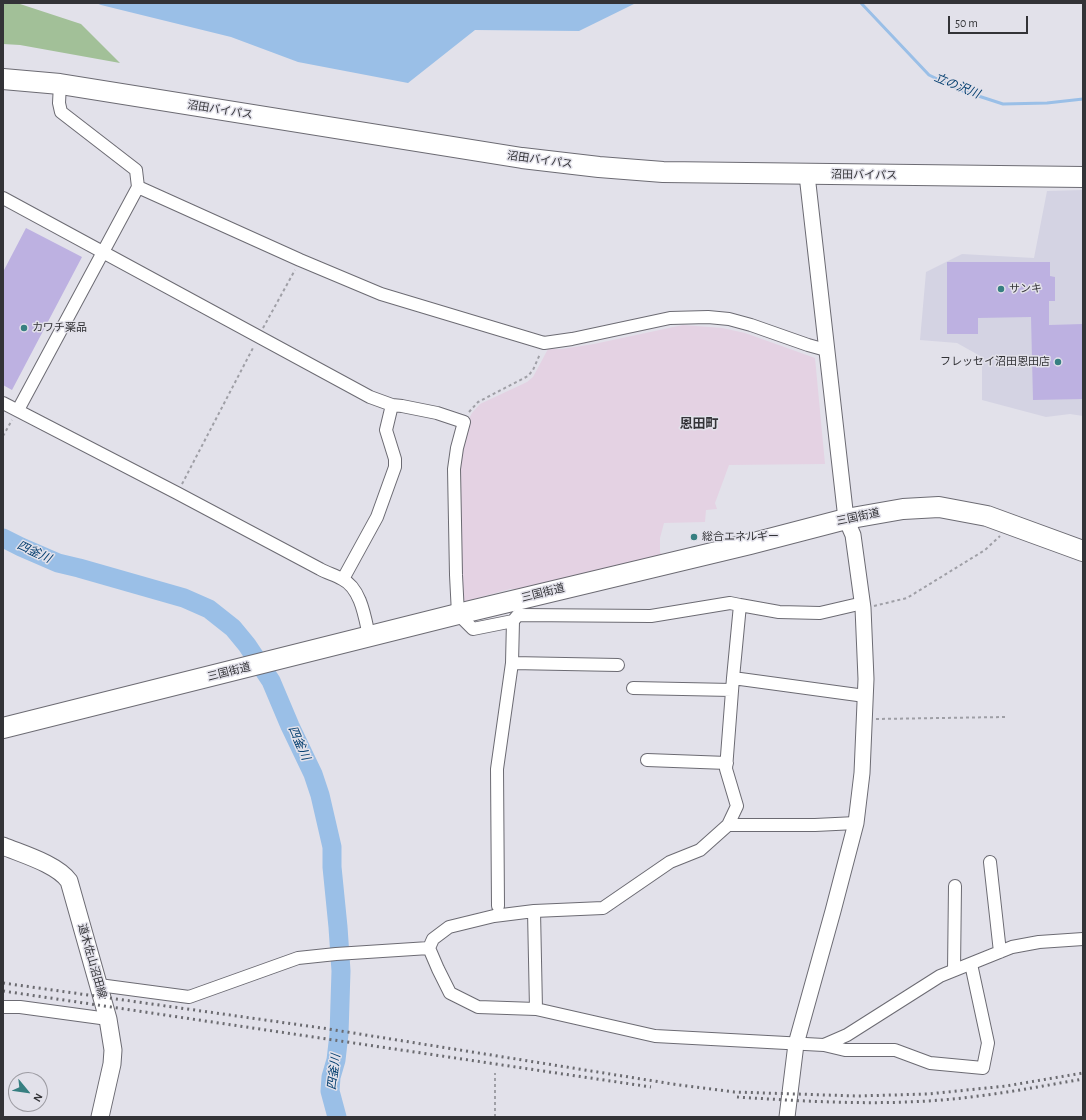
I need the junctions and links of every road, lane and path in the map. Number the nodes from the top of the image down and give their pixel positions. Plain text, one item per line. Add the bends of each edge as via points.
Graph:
1 (3, 79) edge
2 (60, 84) junction
3 (807, 175) junction
4 (1083, 176) edge
5 (138, 187) junction
6 (3, 198) edge
7 (102, 253) junction
8 (300, 260) junction
9 (259, 337) junction
10 (544, 343) junction
11 (826, 350) junction
12 (3, 403) edge
13 (392, 406) junction
14 (18, 410) junction
15 (464, 422) junction
16 (3, 436) edge
17 (177, 493) junction
18 (846, 519) junction
19 (1001, 535) dead end
20 (1083, 551) edge
21 (343, 579) junction
22 (740, 605) junction
23 (863, 606) junction
24 (458, 614) junction
25 (513, 621) junction
26 (369, 636) junction
27 (512, 663) junction
28 (618, 665) dead end
29 (733, 684) junction
30 (633, 688) dead end
31 (865, 696) junction
32 (1005, 717) dead end
33 (864, 719) junction
34 (3, 728) edge
35 (647, 760) dead end
36 (727, 763) junction
37 (856, 823) junction
38 (728, 825) junction
39 (3, 846) edge
40 (990, 862) dead end
41 (954, 886) dead end
42 (498, 906) dead end
43 (534, 911) junction
44 (1083, 939) edge
45 (429, 948) junction
46 (1000, 952) junction
47 (971, 964) junction
48 (954, 970) junction
49 (99, 985) junction
50 (3, 1007) edge
51 (536, 1009) junction
52 (108, 1019) junction
53 (796, 1044) junction
54 (824, 1045) junction
55 (496, 1073) dead end
56 (100, 1117) edge
57 (495, 1117) edge
58 (787, 1117) edge

1 - 2 highway, 沼田バイパス
2 - 3 highway, 沼田バイパス via 522,158 663,172
2 - 5 street via 61,112 136,170
3 - 4 highway, 沼田バイパス
3 - 11 street
5 - 7 street
5 - 8 street
6 - 7 street
7 - 9 street
7 - 14 street
8 - 9 path
8 - 10 street via 381,294
9 - 13 street via 370,397
9 - 17 path
10 - 11 street via 670,318 708,317 751,325
10 - 15 path via 528,376 478,402
11 - 18 street
12 - 14 street
13 - 15 street via 437,413
13 - 21 street via 386,430 395,467 377,517
14 - 16 path
14 - 17 street
15 - 24 street via 454,469
17 - 21 street
18 - 20 highway, 三国街道 via 903,509 947,508 987,516
18 - 23 street via 853,535
18 - 24 highway, 三国街道
19 - 23 path via 985,550 907,598
21 - 26 street via 351,585 360,601
22 - 23 street via 779,612 820,613
22 - 25 street via 730,603 651,616 518,615
22 - 29 street
23 - 31 street
24 - 25 street via 473,629
24 - 26 highway, 三国街道
25 - 27 street
26 - 34 highway, 三国街道
27 - 28 street
27 - 42 street via 497,769
29 - 30 street
29 - 31 street
29 - 36 street
31 - 33 street
32 - 33 path
33 - 37 street via 862,773
35 - 36 street
36 - 38 street via 726,769 737,806
37 - 38 street
37 - 53 street
38 - 43 street via 700,850 670,862 603,908
39 - 49 main road, 道木佐山沼田線 via 54,868 64,874 69,881
40 - 46 street
41 - 48 street
43 - 45 street via 494,916 448,927 433,939
43 - 51 street
44 - 46 street via 1039,942
45 - 49 street via 298,958 189,997
45 - 51 street via 450,993 478,1008
46 - 47 street
47 - 48 street
47 - 54 street via 988,1043 983,1068 930,1063 895,1050 845,1050
48 - 54 street via 940,976 847,1035
49 - 52 main road, 道木佐山沼田線
50 - 52 street
51 - 53 street via 655,1036
52 - 56 main road, 道木佐山沼田線 via 113,1050 112,1064
53 - 54 street
53 - 58 street
55 - 57 path

